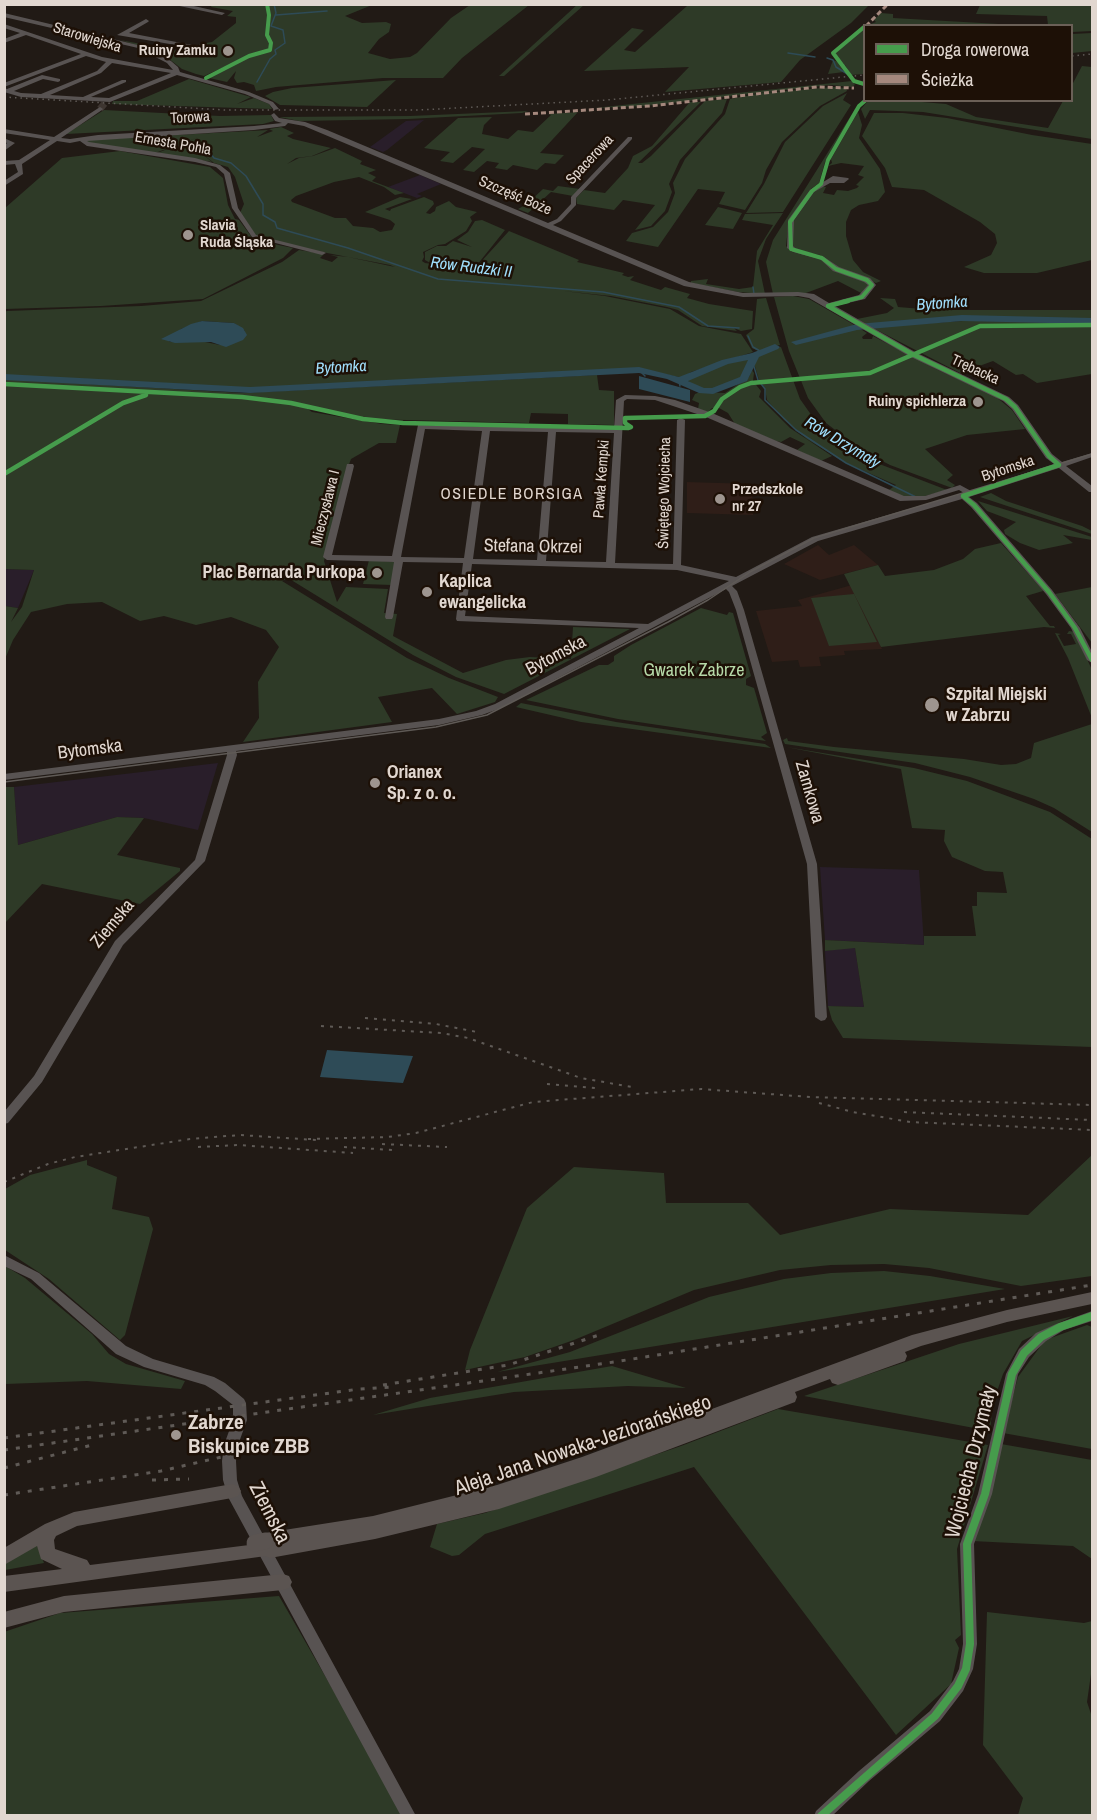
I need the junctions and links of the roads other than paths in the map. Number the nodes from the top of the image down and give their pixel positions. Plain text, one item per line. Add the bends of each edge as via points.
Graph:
1 (173, 4) edge
2 (222, 13) dead end
3 (4, 15) edge
4 (29, 21) junction
5 (146, 21) dead end
6 (4, 26) edge
7 (13, 28) junction
8 (27, 33) junction
9 (120, 35) junction
10 (112, 39) junction
11 (4, 41) edge
12 (205, 48) dead end
13 (86, 54) junction
14 (110, 61) junction
15 (176, 71) junction
16 (58, 80) dead end
17 (124, 81) dead end
18 (6, 88) edge
19 (41, 96) junction
20 (83, 98) junction
21 (100, 110) tunnel mouth
22 (275, 112) joint
23 (290, 122) junction
24 (4, 131) edge
25 (630, 138) dead end
26 (55, 139) junction
27 (81, 139) junction
28 (4, 140) edge
29 (6, 151) edge
30 (4, 163) edge
31 (18, 163) junction
32 (829, 181) dead end
33 (4, 184) edge
34 (548, 225) junction
35 (322, 252) dead end
36 (749, 296) joint
37 (828, 306) junction
38 (681, 420) dead end
39 (486, 428) junction
40 (552, 429) junction
41 (618, 431) junction
42 (1092, 455) edge
43 (1059, 465) junction
44 (350, 466) dead end
45 (1092, 490) edge
46 (967, 495) junction
47 (327, 557) joint
48 (397, 560) junction
49 (467, 562) junction
50 (541, 564) junction
51 (610, 566) junction
52 (677, 567) junction
53 (736, 580) junction
54 (726, 585) junction
55 (389, 617) dead end
56 (647, 626) junction
57 (1092, 660) edge
58 (231, 748) junction
59 (4, 777) edge
60 (821, 1017) dead end
61 (4, 1120) edge
62 (4, 1260) edge
63 (1092, 1298) edge
64 (1092, 1307) edge
65 (1092, 1316) edge
66 (232, 1491) junction
67 (51, 1529) junction
68 (263, 1546) junction
69 (4, 1558) edge
70 (81, 1565) junction
71 (4, 1575) edge
72 (283, 1582) junction
73 (4, 1584) edge
74 (4, 1620) edge
75 (409, 1815) edge
76 (821, 1815) edge

1 - 2 street
3 - 4 street
4 - 7 street
4 - 10 street
5 - 9 street
6 - 7 street, Starowiejska
7 - 8 street, Starowiejska
8 - 11 street
8 - 13 street, Starowiejska
9 - 10 street
9 - 12 street
10 - 15 street via 149,51
13 - 14 street, Starowiejska
13 - 18 street
14 - 15 street, Starowiejska
14 - 19 street via 99,72
15 - 20 street via 116,99
15 - 22 street, Starowiejska via 257,96 274,105
16 - 18 street via 42,77
17 - 20 street
18 - 19 street via 21,95
19 - 20 street
21 - 26 street
22 - 23 street, Szczęść Boże via 277,120
23 - 27 street, Torowa via 254,128
23 - 34 street, Szczęść Boże via 312,126
24 - 26 street, Torowa
25 - 34 street, Spacerowa via 573,198 574,204 559,220
26 - 27 street, Torowa
26 - 31 street
27 - 35 street, Ernesta Pohla via 87,144 218,166 227,173 235,208 254,236
28 - 29 street via 12,143
30 - 31 street
31 - 33 street via 21,172
32 - 37 street via 812,191 794,214 789,247 822,258 836,269 872,285 862,297
34 - 36 street, Szczęść Boże via 687,284
36 - 37 street, Trębacka via 804,295
37 - 43 street, Trębacka via 1006,399
38 - 52 street, Świętego Wojciecha
39 - 40 street
39 - 48 street via 421,427
39 - 49 street
40 - 41 street
40 - 50 street
41 - 46 street, Pawła Kempki via 621,398 655,398 709,415 903,499 917,500 960,487
41 - 51 street, Pawła Kempki
42 - 43 street, Bytomska
43 - 45 street, Trębacka
43 - 46 street, Bytomska
44 - 47 street, Mieczysława I
46 - 53 street, Bytomska via 824,535
46 - 57 street via 1049,592 1076,628
47 - 48 street, Stefana Okrzei
48 - 49 street, Stefana Okrzei
48 - 55 street
49 - 50 street, Stefana Okrzei
49 - 56 street via 460,619
50 - 51 street, Stefana Okrzei
51 - 52 street, Stefana Okrzei
52 - 53 street, Stefana Okrzei
53 - 54 street, Bytomska
54 - 56 street, Bytomska
54 - 60 street, Zamkowa via 733,591 740,610 812,864
56 - 58 street, Bytomska via 507,702 479,713 438,722
58 - 59 street, Bytomska
58 - 61 street, Ziemska via 200,861 118,943 42,1073
62 - 66 street, Ziemska via 35,1276 121,1350 208,1381 237,1401 240,1417 231,1445
63 - 68 main road, Aleja Jana Nowaka-Jeziorańskiego via 918,1340 497,1492
64 - 68 main road, Aleja Jana Nowaka-Jeziorańskiego via 923,1348 499,1502 375,1532
65 - 76 street, Wojciecha Drzymały via 1041,1337 1024,1353 1012,1374 985,1494 967,1544 970,1651 958,1686 935,1716
66 - 67 main road via 74,1519
66 - 72 street, Ziemska
67 - 69 main road
67 - 70 main road via 45,1540 47,1554
68 - 70 main road, Aleja Jana Nowaka-Jeziorańskiego
68 - 73 main road, Aleja Jana Nowaka-Jeziorańskiego
70 - 71 main road, Aleja Jana Nowaka-Jeziorańskiego
72 - 74 main road via 64,1604
72 - 75 street, Ziemska

